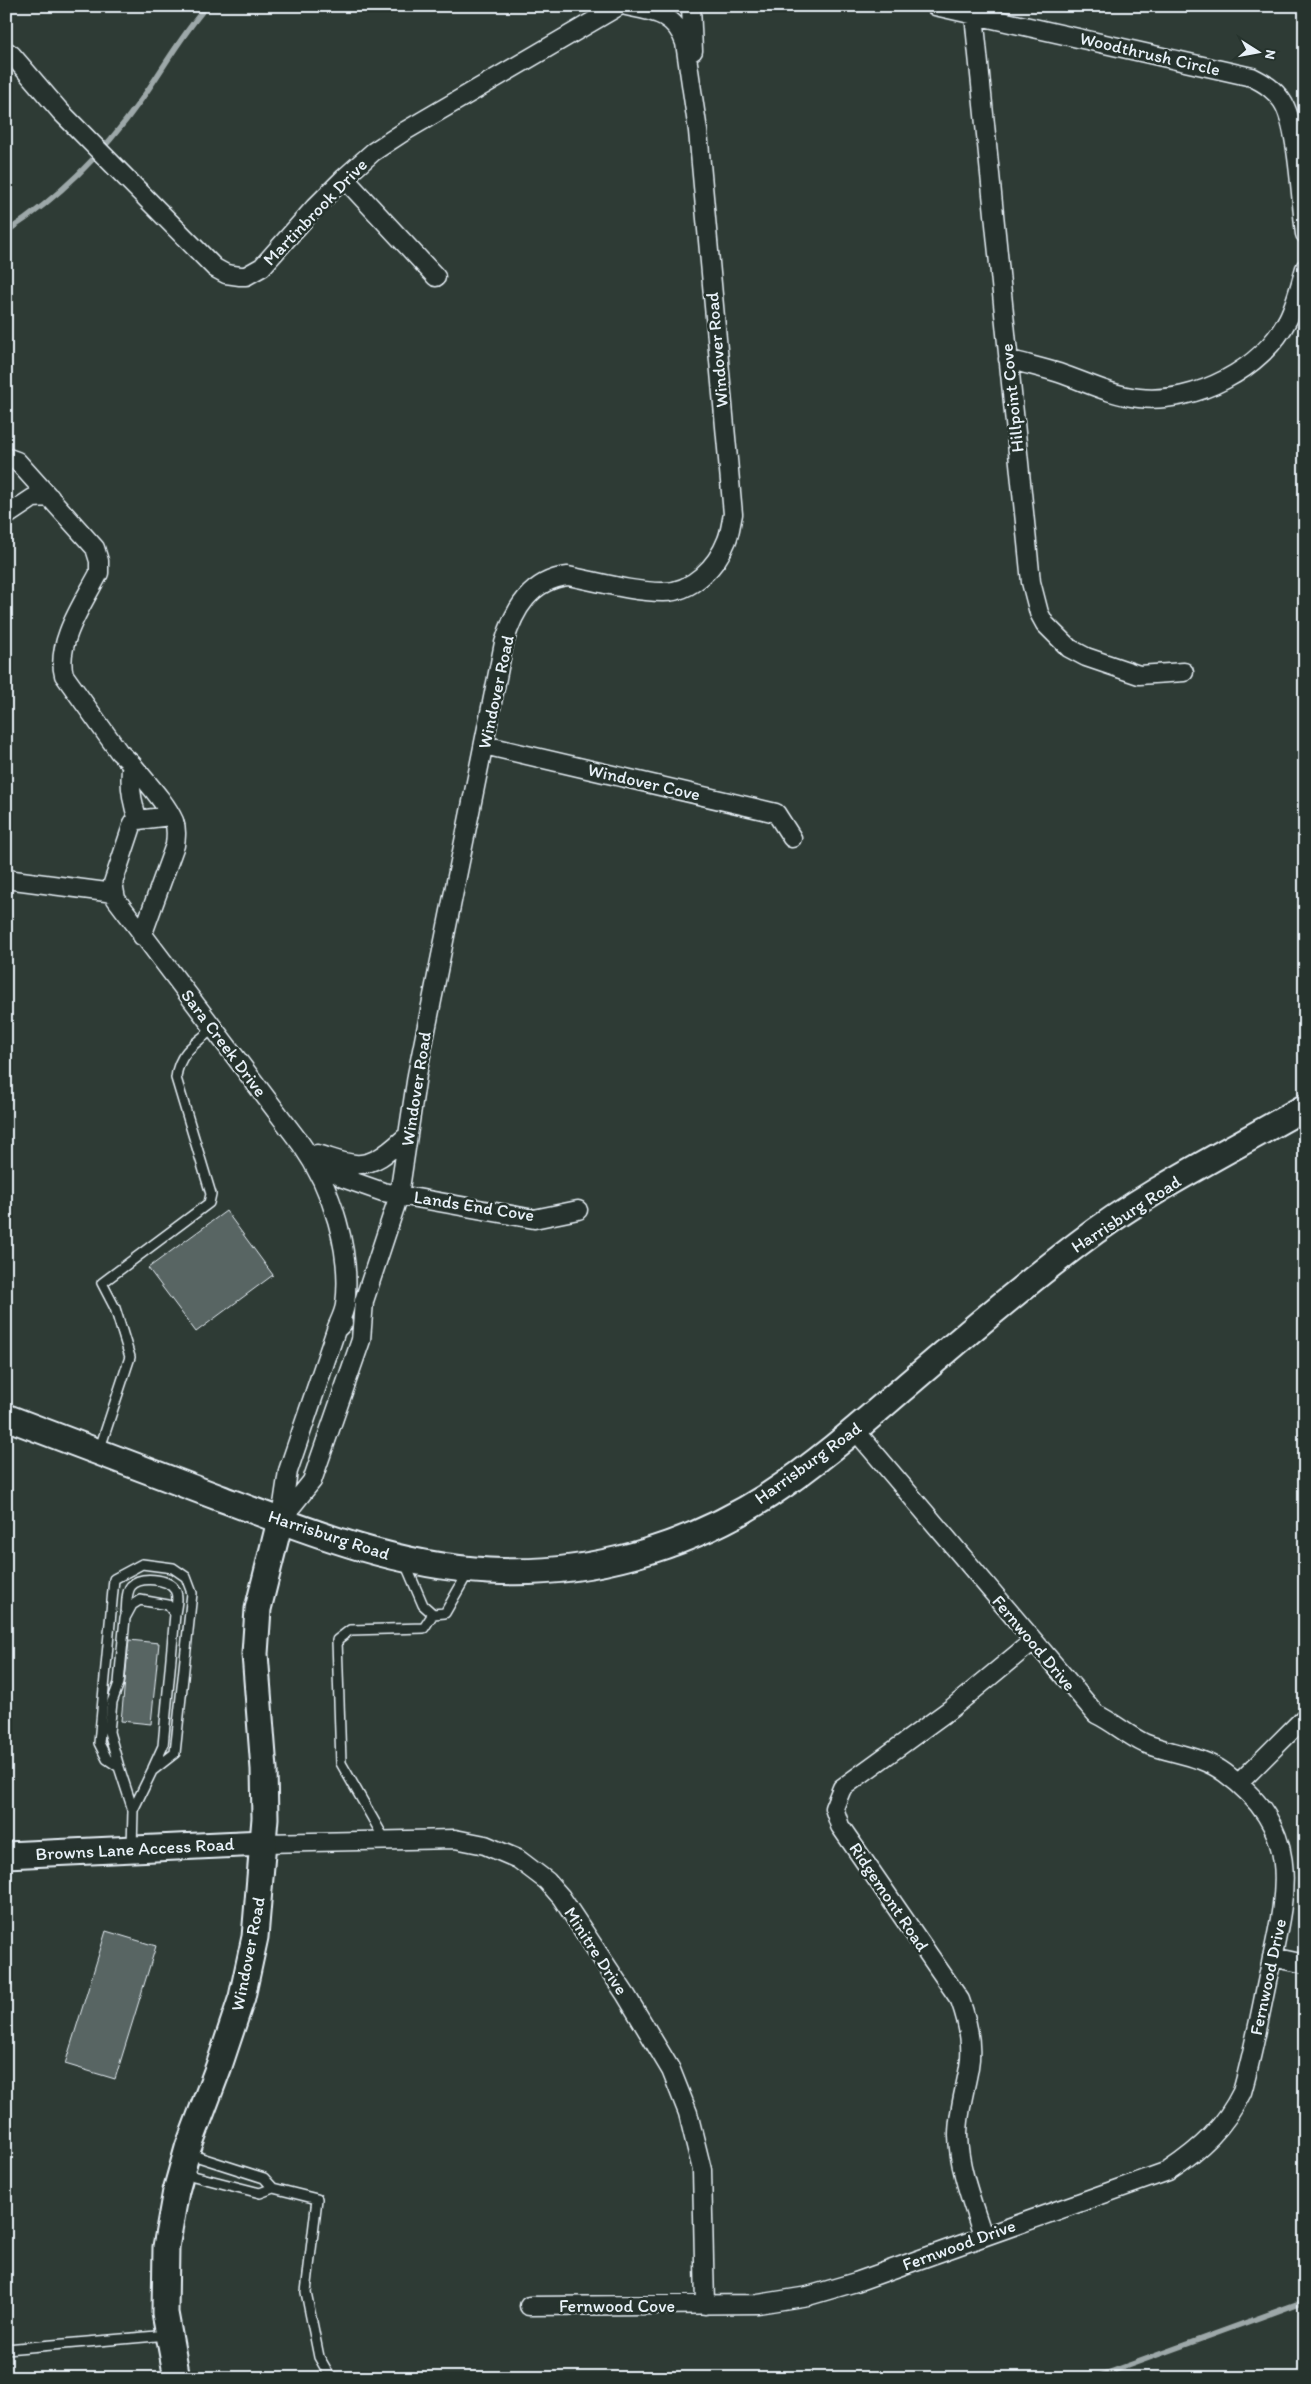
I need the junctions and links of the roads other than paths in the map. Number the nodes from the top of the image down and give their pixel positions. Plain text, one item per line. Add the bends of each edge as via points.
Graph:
1 (619, 6) edge
2 (626, 6) edge
3 (691, 6) edge
4 (935, 6) edge
5 (974, 15) junction
6 (6, 50) edge
7 (698, 131) junction
8 (344, 178) junction
9 (1305, 234) edge
10 (1305, 268) edge
11 (436, 277) dead end
12 (1008, 359) junction
13 (6, 457) edge
14 (50, 497) junction
15 (6, 516) edge
16 (1184, 672) dead end
17 (484, 745) junction
18 (132, 764) junction
19 (170, 816) junction
20 (138, 820) junction
21 (792, 838) dead end
22 (6, 879) edge
23 (114, 893) junction
24 (142, 936) junction
25 (213, 1029) junction
26 (1305, 1107) edge
27 (408, 1135) junction
28 (306, 1151) junction
29 (399, 1195) junction
30 (578, 1210) dead end
31 (364, 1301) junction
32 (336, 1330) junction
33 (6, 1417) edge
34 (855, 1430) junction
35 (99, 1452) junction
36 (280, 1521) junction
37 (403, 1558) junction
38 (470, 1569) junction
39 (175, 1614) junction
40 (433, 1614) junction
41 (125, 1618) junction
42 (1033, 1641) junction
43 (1305, 1717) edge
44 (118, 1767) junction
45 (152, 1771) junction
46 (1239, 1783) junction
47 (133, 1810) junction
48 (385, 1840) junction
49 (264, 1843) junction
50 (132, 1849) junction
51 (6, 1855) edge
52 (1272, 1957) junction
53 (1305, 1964) edge
54 (184, 2163) junction
55 (273, 2188) junction
56 (983, 2236) junction
57 (705, 2305) junction
58 (529, 2306) dead end
59 (168, 2335) junction
60 (6, 2349) edge
61 (177, 2378) edge
62 (332, 2378) edge

1 - 8 street, Martinbrook Drive via 405,131 373,152
2 - 7 street, Windover Road via 646,8 663,15 683,37
3 - 7 street, Windover Road
4 - 5 street, Woodthrush Circle
5 - 9 street, Woodthrush Circle via 1252,77 1270,86 1292,120
5 - 12 street, Hillpoint Cove
6 - 8 street, Martinbrook Drive via 131,183 215,268 226,274 246,276 262,267
7 - 17 street, Windover Road via 733,514 728,539 709,570 677,590 649,592 568,576 555,578 533,589 518,607 508,631
8 - 11 street
10 - 12 street via 1288,320 1262,354 1231,377 1192,393 1138,398 1106,392 1058,373
12 - 16 street, Hillpoint Cove via 1031,582 1039,613 1057,638 1086,657 1139,676
13 - 14 street via 18,461
14 - 15 street via 33,498
14 - 18 street via 95,548 99,561 99,573 63,646 61,663 64,675 119,752
17 - 21 street, Windover Cove via 776,813
17 - 27 street, Windover Road via 416,1075
18 - 19 street
18 - 20 street via 132,801
19 - 20 street
19 - 24 street via 174,821 175,845
20 - 23 street via 133,823 113,883
22 - 23 street
23 - 24 street, Sara Creek Drive
24 - 25 street, Sara Creek Drive
25 - 28 street, Sara Creek Drive
25 - 35 lane via 187,1050 177,1064 176,1078 211,1194 209,1203 102,1283 115,1308 130,1357
26 - 34 main road, Harrisburg Road via 1142,1200 1081,1241
27 - 28 street via 384,1156 356,1164
27 - 29 street, Windover Road
28 - 29 street, Sara Creek Drive via 343,1178
28 - 32 street, Sara Creek Drive via 321,1179 340,1230 346,1284 345,1307
29 - 30 street, Lands End Cove via 534,1219
29 - 31 street, Windover Road
31 - 32 street, Windover Road
31 - 36 street, Windover Road via 361,1340 312,1480
32 - 36 street, Windover Road via 288,1471
33 - 35 main road, Harrisburg Road
34 - 38 main road, Harrisburg Road via 768,1496 711,1527 667,1545 581,1567 524,1572
34 - 42 street, Fernwood Drive
35 - 36 main road, Harrisburg Road
36 - 37 main road, Harrisburg Road via 376,1554
36 - 49 main road, Windover Road via 258,1609 255,1654 264,1769
37 - 38 main road, Harrisburg Road
37 - 40 lane via 423,1605
38 - 40 lane via 445,1613
39 - 41 lane via 168,1605 140,1600 132,1605
39 - 41 lane via 175,1589 166,1582 140,1581 131,1586
39 - 45 lane via 163,1746
40 - 48 lane via 424,1628 350,1630 337,1640 341,1763
41 - 44 lane via 119,1683 112,1702 109,1732
42 - 46 street, Fernwood Drive via 1096,1714 1146,1743 1209,1763
42 - 56 street, Ridgemont Road via 952,1708 842,1788 834,1808 840,1826 960,2000 968,2021 970,2066 958,2112 958,2138 962,2168
43 - 46 street
44 - 45 lane via 107,1759 99,1743 114,1579 142,1564 173,1568 186,1577 192,1593 175,1753
44 - 47 lane
45 - 47 lane
46 - 52 street, Fernwood Drive via 1257,1800 1272,1824 1285,1868 1284,1905
47 - 50 lane
48 - 49 street, Minitre Drive
48 - 57 street, Minitre Drive via 455,1839 485,1845 535,1870 561,1897 671,2070 688,2113 702,2170
49 - 50 main road, Browns Lane Access Road
49 - 54 main road, Windover Road via 255,1937 242,1997
50 - 51 main road, Browns Lane Access Road
52 - 53 street
52 - 56 street, Fernwood Drive via 1242,2092 1232,2111 1205,2145 1153,2178
54 - 55 lane via 264,2178
54 - 55 lane via 260,2193
54 - 59 main road, Windover Road via 166,2247
55 - 62 lane via 317,2199 306,2292 320,2357
56 - 57 street, Fernwood Drive via 808,2296 758,2304
57 - 58 street, Fernwood Cove
59 - 60 lane
59 - 61 main road, Windover Road

